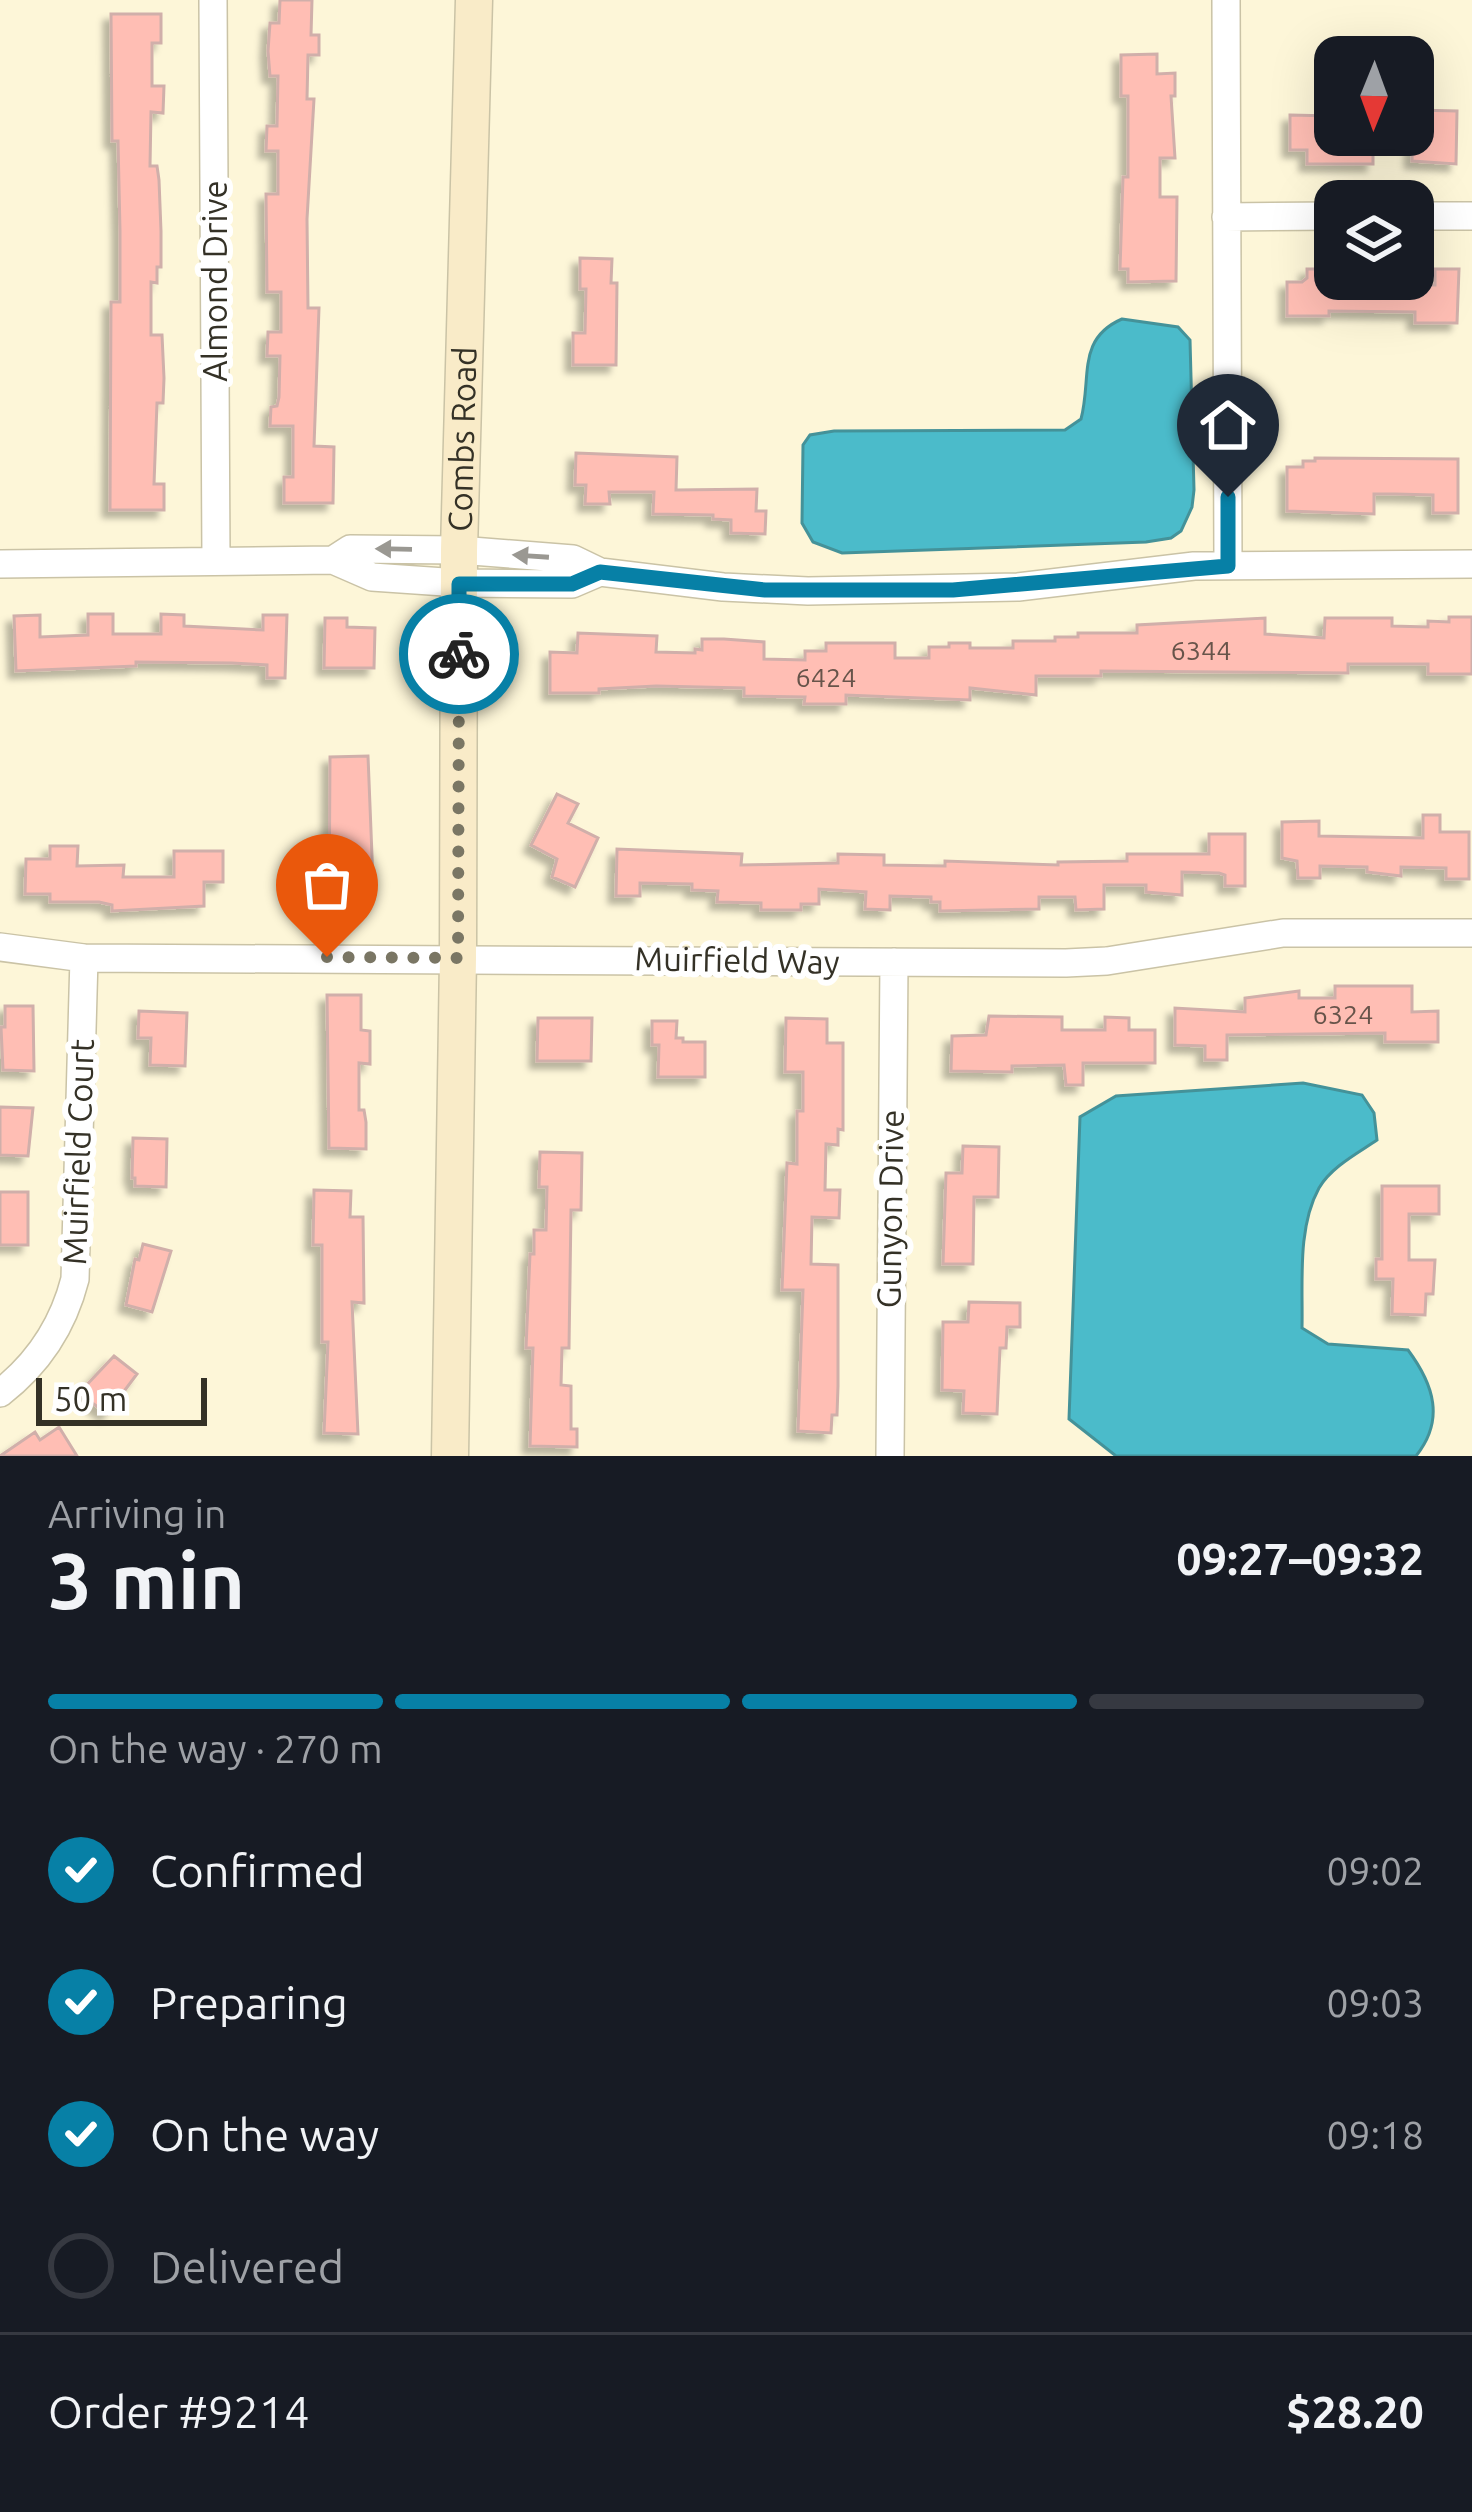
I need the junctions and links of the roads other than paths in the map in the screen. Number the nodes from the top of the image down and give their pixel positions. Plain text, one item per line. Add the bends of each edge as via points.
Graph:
1 (214, 0) edge
2 (474, 0) edge
3 (1226, 0) edge
4 (1314, 216) edge
5 (1434, 216) edge
6 (1472, 216) edge
7 (1226, 217) junction
8 (216, 561) junction
9 (0, 564) edge
10 (1472, 564) edge
11 (1228, 566) junction
12 (459, 567) junction
13 (1472, 933) edge
14 (0, 947) edge
15 (84, 958) junction
16 (458, 958) junction
17 (894, 962) junction
18 (0, 1393) edge
19 (450, 1456) edge
20 (890, 1456) edge

1 - 8 street, Almond Drive
2 - 12 street, Combs Road
3 - 7 street
4 - 7 street
5 - 6 street
7 - 11 street
8 - 9 street
8 - 12 street via 332,560 373,577
10 - 11 street
11 - 12 street via 912,591 765,590 600,572 572,584
12 - 16 street, Combs Road
13 - 17 street, Muirfield Way via 1283,933 1108,961
14 - 15 street, Muirfield Way
15 - 16 street, Muirfield Way
15 - 18 street, Muirfield Court via 75,1279 45,1348
16 - 17 street, Muirfield Way
16 - 19 street, Combs Road
17 - 20 street, Gunyon Drive

